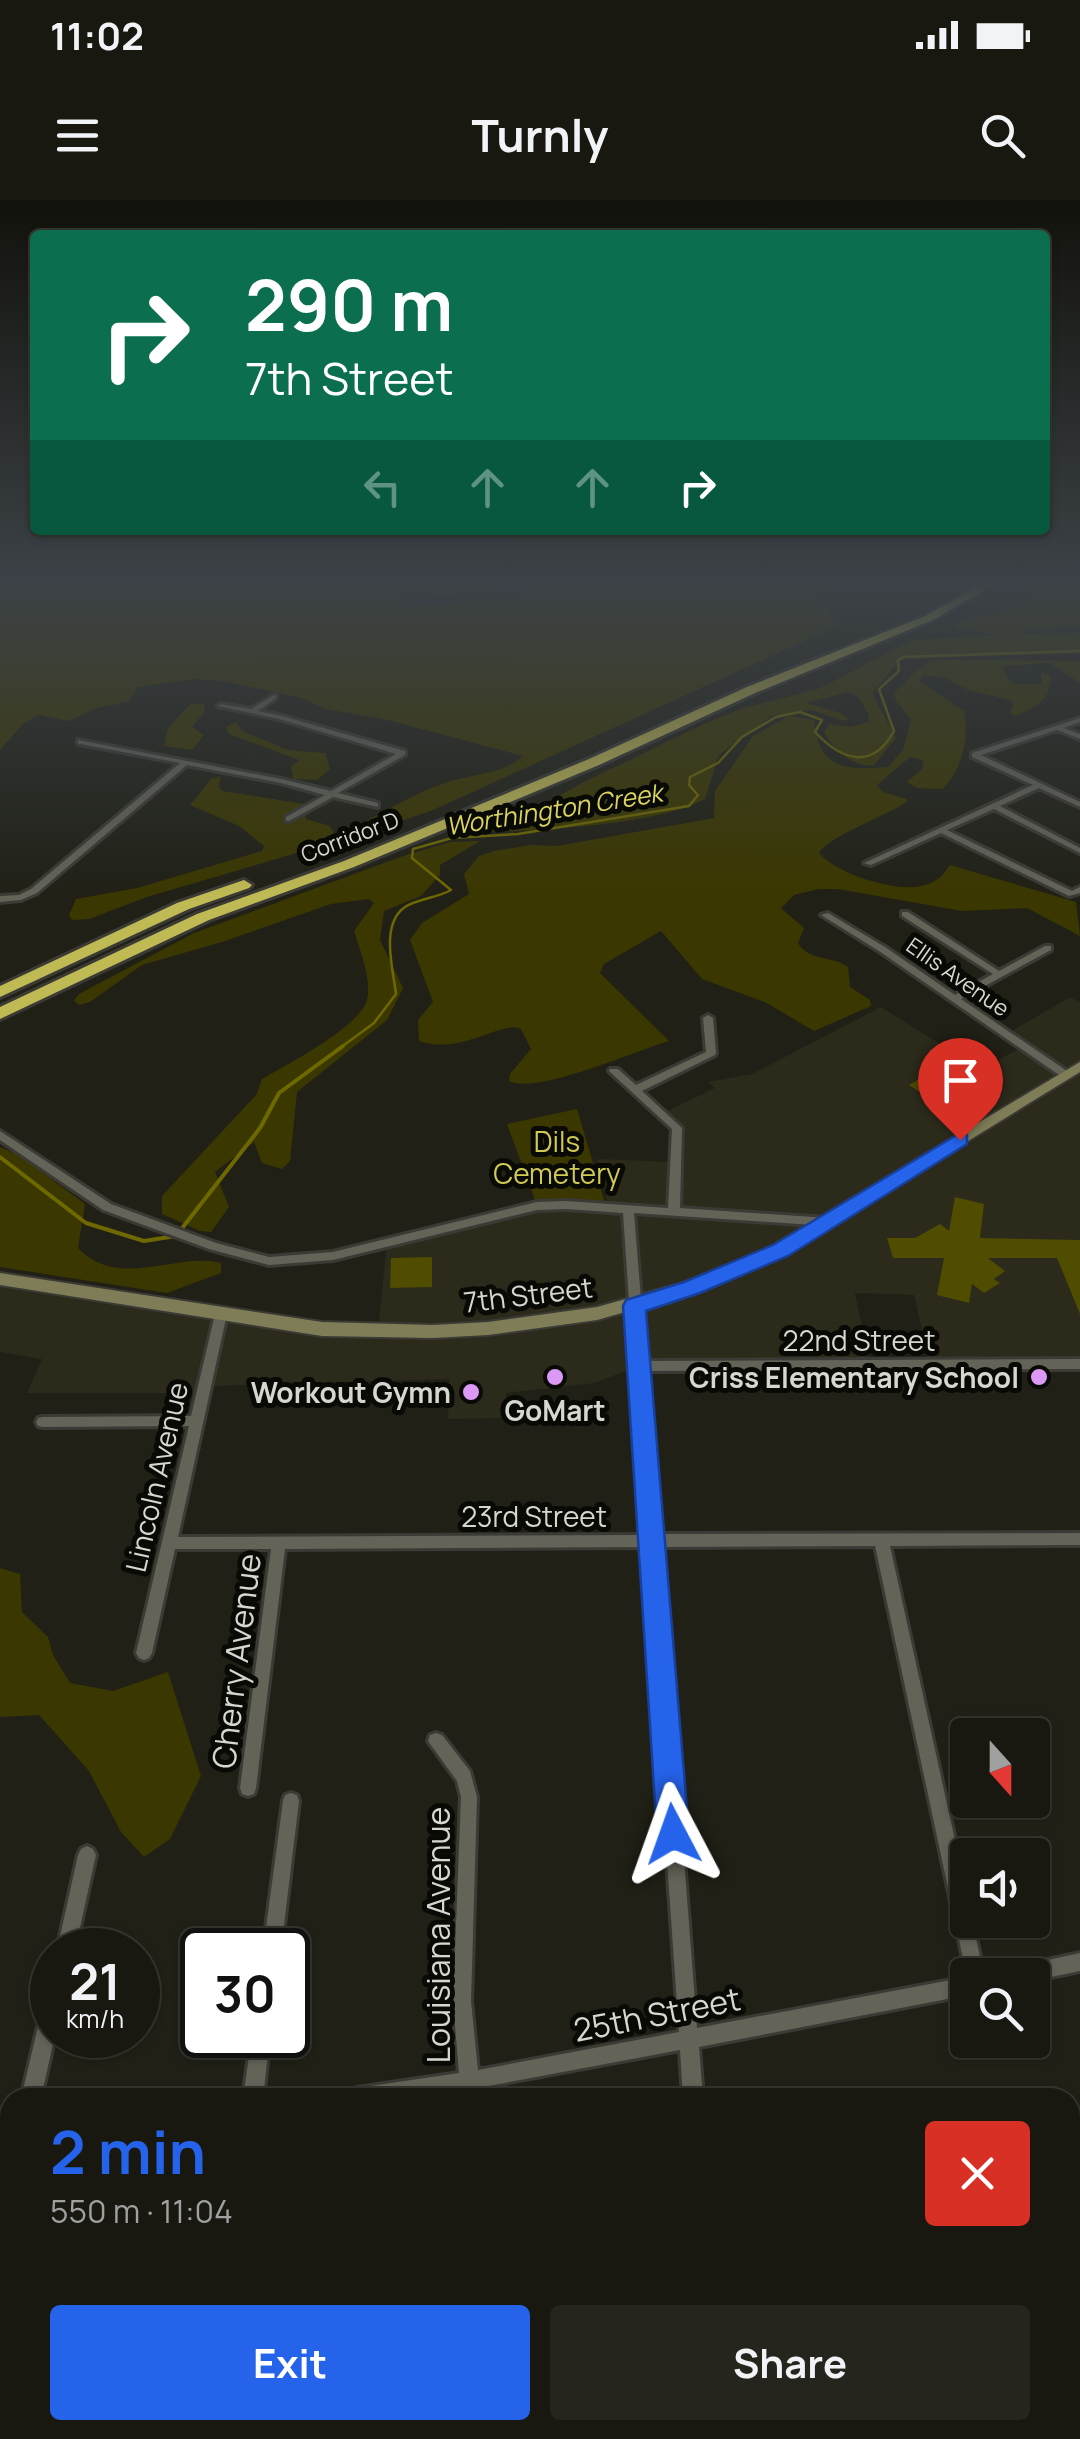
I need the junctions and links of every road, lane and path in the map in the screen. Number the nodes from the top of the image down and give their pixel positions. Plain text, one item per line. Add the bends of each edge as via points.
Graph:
1 (732, 687) edge
2 (758, 687) edge
3 (274, 696) dead end
4 (222, 706) dead end
5 (252, 712) junction
6 (1080, 720) edge
7 (1058, 728) junction
8 (1080, 738) edge
9 (81, 742) dead end
10 (186, 762) junction
11 (1040, 785) junction
12 (330, 792) junction
13 (375, 805) dead end
14 (1080, 805) edge
15 (994, 806) junction
16 (289, 819) dead end
17 (940, 830) junction
18 (1080, 851) edge
19 (868, 864) dead end
20 (1076, 892) edge
21 (0, 899) edge
22 (183, 906) junction
23 (905, 914) dead end
24 (825, 915) dead end
25 (1048, 948) dead end
26 (103, 965) junction
27 (1000, 974) junction
28 (0, 979) edge
29 (0, 992) edge
30 (954, 999) junction
31 (0, 1014) edge
32 (708, 1018) dead end
33 (0, 1023) edge
34 (614, 1071) dead end
35 (1073, 1071) edge
36 (635, 1090) junction
37 (0, 1136) edge
38 (628, 1209) junction
39 (674, 1212) junction
40 (828, 1222) junction
41 (0, 1279) edge
42 (634, 1306) junction
43 (222, 1314) junction
44 (1080, 1364) edge
45 (638, 1366) junction
46 (197, 1421) junction
47 (43, 1422) dead end
48 (881, 1539) junction
49 (1080, 1539) edge
50 (651, 1540) junction
51 (279, 1542) junction
52 (169, 1543) junction
53 (144, 1653) dead end
54 (436, 1740) dead end
55 (248, 1788) dead end
56 (290, 1801) dead end
57 (88, 1855) dead end
58 (71, 1928) edge
59 (275, 1928) edge
60 (971, 1958) edge
61 (1080, 1962) edge
62 (1050, 1968) edge
63 (950, 1989) edge
64 (688, 2038) junction
65 (41, 2058) edge
66 (258, 2058) edge
67 (469, 2081) junction
68 (34, 2088) edge
69 (254, 2088) edge
70 (421, 2088) edge
71 (691, 2088) edge

1 - 22 highway, Corridor D via 419,822
2 - 26 highway, Corridor D via 349,864 203,916
3 - 5 street
4 - 5 street
5 - 12 street via 402,753
6 - 7 street
7 - 8 street
7 - 11 street via 974,755
9 - 10 street
10 - 12 street
10 - 21 street via 34,891
11 - 14 street
11 - 15 street
12 - 13 street
12 - 16 street
15 - 17 street
15 - 18 street
17 - 19 street
17 - 20 street
22 - 28 highway
22 - 29 highway, Corridor D
23 - 27 street
24 - 30 street, Ellis Avenue
25 - 27 street
26 - 31 highway, Corridor D
26 - 33 highway
27 - 30 street
30 - 35 street, Ellis Avenue
32 - 36 street via 711,1053
34 - 36 street
35 - 40 main road, 7th Street
36 - 39 street via 677,1128
37 - 38 street via 106,1207 247,1257 292,1262 333,1256 537,1206
38 - 39 street
38 - 42 street
39 - 40 street
40 - 42 main road, 7th Street via 753,1263
41 - 43 main road, 7th Street
42 - 43 main road, 7th Street via 532,1324 378,1333
42 - 45 street
43 - 46 street, Lincoln Avenue
44 - 45 street, 22nd Street
45 - 50 street
46 - 47 street
46 - 52 street, Lincoln Avenue
48 - 49 street, 23rd Street
48 - 50 street, 23rd Street
48 - 60 street
50 - 51 street, 23rd Street
50 - 64 street
51 - 52 street, 23rd Street
51 - 55 street, Cherry Avenue
52 - 53 street, Lincoln Avenue
54 - 67 street, Louisiana Avenue via 464,1778 469,1797 462,2000
56 - 59 street
57 - 58 street
61 - 62 street
63 - 64 street, 25th Street
64 - 67 street, 25th Street
64 - 71 street
65 - 68 street
66 - 69 street
67 - 70 street, 25th Street

